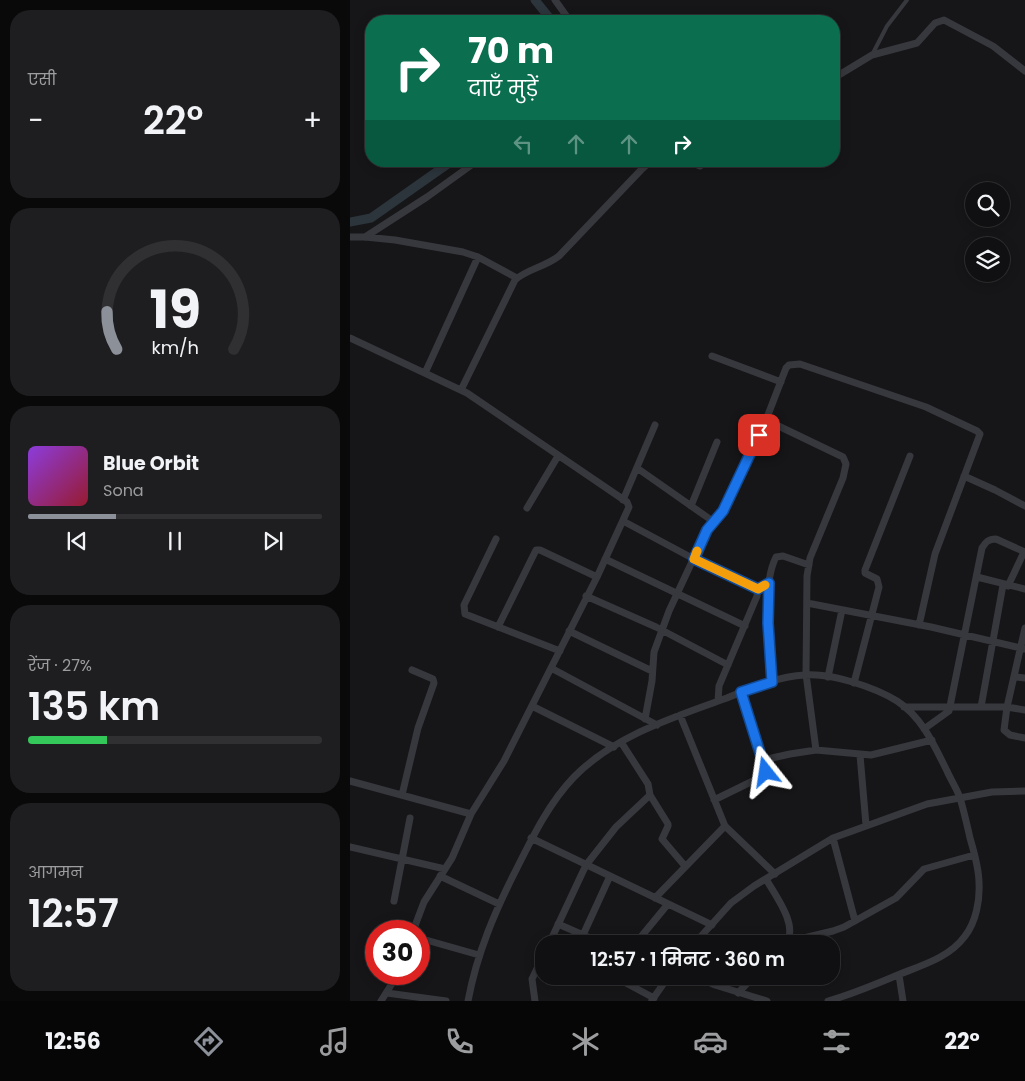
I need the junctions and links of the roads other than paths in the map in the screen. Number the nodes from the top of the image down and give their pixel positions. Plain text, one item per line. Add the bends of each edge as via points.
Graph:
1 (554, 0) edge
2 (907, 0) edge
3 (565, 15) edge
4 (872, 55) junction
5 (1025, 70) edge
6 (840, 74) edge
7 (469, 167) edge
8 (644, 167) edge
9 (350, 237) edge
10 (365, 237) junction
11 (478, 257) junction
12 (517, 278) junction
13 (350, 338) edge
14 (712, 356) dead end
15 (425, 373) junction
16 (781, 382) junction
17 (462, 390) junction
18 (766, 420) junction
19 (655, 425) dead end
20 (717, 442) dead end
21 (558, 456) junction
22 (910, 456) dead end
23 (637, 468) junction
24 (964, 476) junction
25 (623, 500) junction
26 (691, 506) junction
27 (1025, 506) edge
28 (527, 508) dead end
29 (623, 521) junction
30 (714, 522) junction
31 (496, 539) dead end
32 (1025, 552) edge
33 (605, 559) junction
34 (694, 559) junction
35 (809, 564) junction
36 (597, 577) junction
37 (977, 578) junction
38 (769, 583) junction
39 (1005, 585) junction
40 (758, 589) junction
41 (1025, 589) edge
42 (677, 594) junction
43 (586, 596) junction
44 (807, 603) junction
45 (842, 610) junction
46 (872, 616) junction
47 (919, 625) junction
48 (745, 626) junction
49 (498, 627) junction
50 (1025, 628) edge
51 (662, 630) junction
52 (569, 632) junction
53 (966, 635) junction
54 (993, 642) junction
55 (1023, 648) edge
56 (560, 651) junction
57 (728, 665) junction
58 (551, 668) junction
59 (412, 670) dead end
60 (652, 671) junction
61 (806, 674) junction
62 (828, 677) junction
63 (1015, 677) junction
64 (1025, 678) edge
65 (772, 682) junction
66 (854, 683) junction
67 (741, 692) junction
68 (718, 701) junction
69 (532, 706) junction
70 (904, 707) junction
71 (951, 707) junction
72 (981, 707) junction
73 (1007, 707) junction
74 (1025, 710) edge
75 (680, 715) junction
76 (645, 718) junction
77 (657, 725) junction
78 (924, 729) junction
79 (1025, 738) edge
80 (932, 740) junction
81 (621, 742) junction
82 (614, 747) junction
83 (816, 750) junction
84 (860, 755) junction
85 (763, 760) junction
86 (350, 781) edge
87 (1025, 791) edge
88 (402, 795) junction
89 (650, 795) junction
90 (960, 797) junction
91 (714, 800) junction
92 (471, 814) junction
93 (410, 818) dead end
94 (866, 825) junction
95 (725, 826) junction
96 (532, 838) junction
97 (833, 838) junction
98 (350, 847) edge
99 (974, 855) junction
100 (402, 858) junction
101 (586, 865) junction
102 (685, 866) junction
103 (445, 869) junction
104 (775, 874) junction
105 (440, 876) junction
106 (610, 876) junction
107 (766, 879) junction
108 (655, 898) junction
109 (394, 901) dead end
110 (499, 904) junction
111 (668, 904) junction
112 (417, 920) edge
113 (855, 921) junction
114 (558, 924) junction
115 (712, 925) junction
116 (583, 934) joint
117 (553, 935) edge
118 (642, 935) edge
119 (703, 935) edge
120 (790, 935) edge
121 (817, 935) edge
122 (430, 941) edge
123 (479, 954) junction
124 (535, 973) edge
125 (899, 975) junction
126 (392, 985) edge
127 (629, 985) edge
128 (663, 985) edge
129 (715, 985) edge
130 (746, 985) edge
131 (387, 993) junction
132 (738, 993) junction
133 (653, 999) edge
134 (837, 1000) edge
135 (381, 1001) edge
136 (446, 1001) edge
137 (468, 1001) edge
138 (535, 1001) edge
139 (766, 1001) edge
140 (828, 1001) edge
141 (903, 1001) edge

1 - 3 street
2 - 4 lane via 887,26
4 - 5 street via 917,43 935,23 944,20 993,46
4 - 6 street
7 - 10 street
8 - 12 street via 559,256
9 - 10 street
10 - 11 street
11 - 12 street
11 - 15 street
12 - 17 street
13 - 15 street
14 - 16 street
15 - 17 street
16 - 18 street
16 - 24 street via 789,365 800,364 904,399 978,431 980,436
17 - 21 street
18 - 30 street via 723,511
18 - 35 street via 845,460 840,487
19 - 23 street
20 - 26 street
21 - 25 street
21 - 28 street
22 - 46 street via 865,570 879,584
23 - 25 street
23 - 26 street
24 - 27 street
24 - 47 street via 935,554
25 - 29 street via 629,507
26 - 30 street
29 - 33 street
29 - 34 street
30 - 34 street
31 - 49 street via 464,610 468,615
32 - 37 street via 991,539 982,548
32 - 39 street
33 - 36 street
33 - 42 street
34 - 40 street
34 - 42 street
35 - 38 street via 776,557
35 - 44 street
36 - 43 street
36 - 49 street via 536,550
37 - 39 street
37 - 53 street
38 - 40 street
38 - 65 street
39 - 41 street
39 - 54 street
40 - 48 street
42 - 48 street
42 - 51 street
43 - 51 street
43 - 52 street
44 - 45 street
44 - 61 street
45 - 46 street
45 - 62 street
46 - 47 street
46 - 66 street
47 - 53 street
48 - 57 street
49 - 56 street
50 - 55 street
51 - 57 street
51 - 60 street via 654,652
52 - 56 street
52 - 60 street
53 - 54 street
53 - 71 street
54 - 55 street
54 - 72 street
55 - 63 street
56 - 58 street
57 - 68 street via 719,686
58 - 69 street
58 - 76 street
59 - 88 street via 434,682 418,728
60 - 76 street
61 - 62 street
61 - 65 street
61 - 83 street
62 - 66 street
63 - 64 street
63 - 73 street
65 - 67 street
66 - 70 street
67 - 68 street
67 - 85 street
68 - 75 street
69 - 82 street
69 - 92 street via 499,771
70 - 71 street
70 - 78 street
71 - 72 street
71 - 78 street via 948,714
72 - 73 street
73 - 74 street
73 - 79 street via 1005,731
75 - 77 street
75 - 91 street
76 - 77 street
77 - 81 street
78 - 80 street
80 - 84 street via 871,756
80 - 90 street
81 - 82 street
81 - 89 street via 648,784
82 - 96 street via 594,759 574,778 550,807
83 - 84 street
83 - 85 street
84 - 94 street
85 - 91 street via 764,775
86 - 88 street
87 - 90 street
88 - 92 street
89 - 101 street via 616,827
89 - 102 street via 668,824 662,839
90 - 94 street via 927,804
90 - 99 street
91 - 95 street
92 - 103 street
93 - 100 street
94 - 97 street
95 - 102 street
95 - 104 street
96 - 101 street
96 - 110 street
97 - 104 street
97 - 113 street
98 - 100 street
99 - 113 street via 924,869 896,898
99 - 125 street via 979,881 978,902 965,938 930,963
100 - 103 street
100 - 109 street
101 - 106 street
101 - 114 street
102 - 108 street
103 - 105 street
104 - 107 street
105 - 110 street
105 - 112 street
106 - 108 street
106 - 116 street
107 - 115 street via 731,903
107 - 120 street via 789,921
108 - 111 street
110 - 123 street
111 - 115 street
111 - 118 street
113 - 121 street
114 - 116 street
114 - 117 street
115 - 119 street
122 - 123 street
123 - 137 street
124 - 138 street via 532,979
125 - 134 street
125 - 141 street
126 - 131 street
127 - 133 street
128 - 133 street
129 - 132 street
130 - 132 street
131 - 135 street
131 - 136 street
132 - 139 street
134 - 140 street

